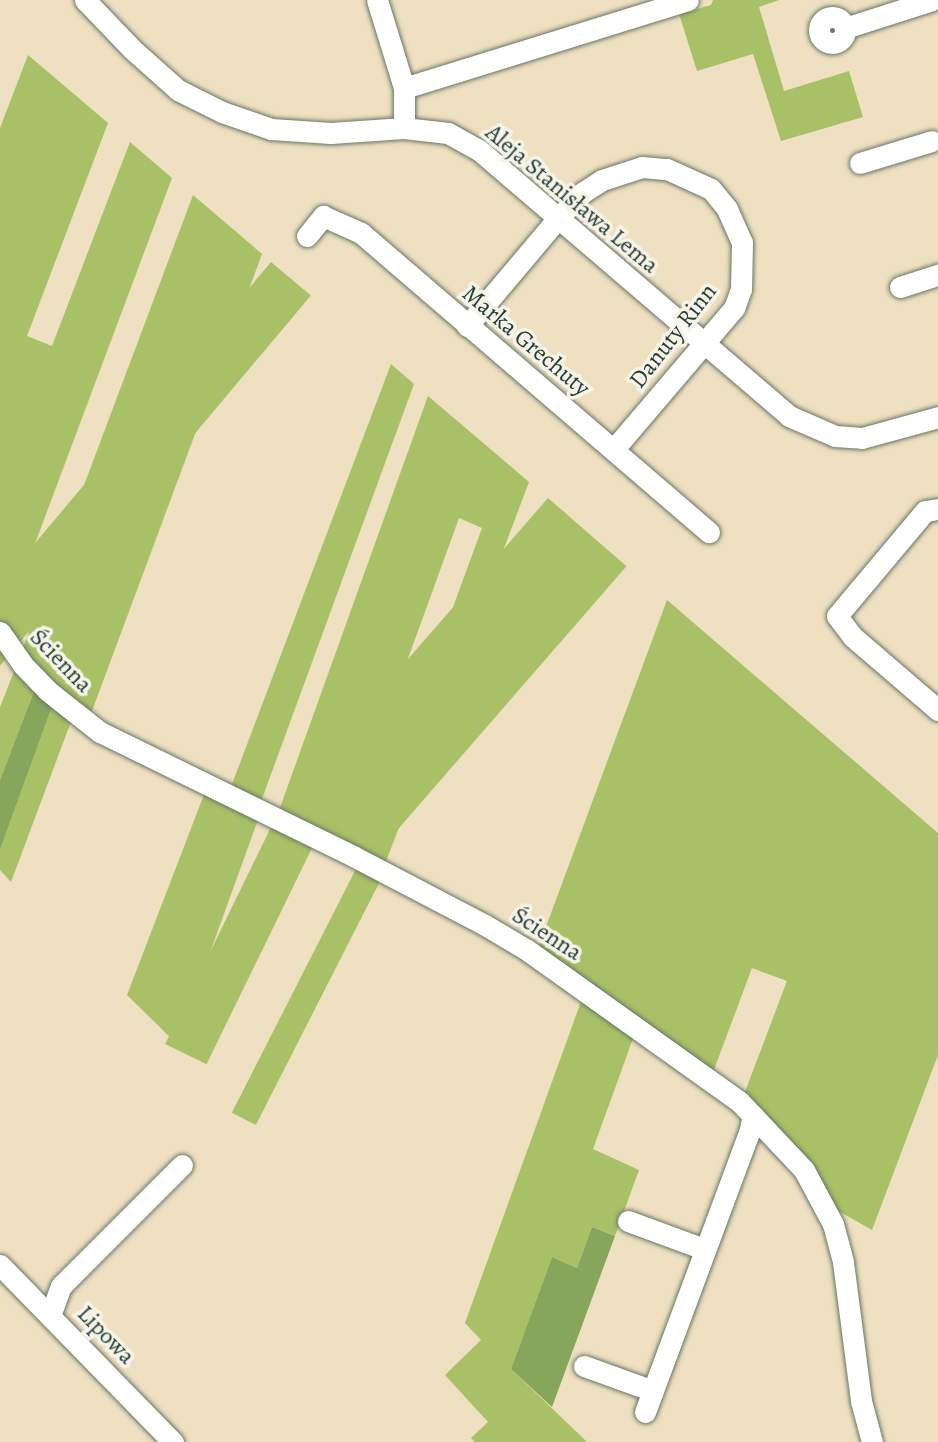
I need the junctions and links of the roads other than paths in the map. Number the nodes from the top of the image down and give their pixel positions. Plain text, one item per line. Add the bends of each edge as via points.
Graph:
1 (85, 0) edge
2 (377, 0) edge
3 (688, 0) edge
4 (932, 0) edge
5 (845, 27) dead end
6 (404, 88) junction
7 (404, 128) junction
8 (936, 139) edge
9 (860, 163) dead end
10 (558, 218) junction
11 (307, 236) dead end
12 (938, 275) edge
13 (900, 287) dead end
14 (467, 326) junction
15 (704, 346) junction
16 (938, 417) edge
17 (614, 449) junction
18 (938, 509) edge
19 (709, 532) dead end
20 (0, 632) edge
21 (938, 710) edge
22 (753, 1115) junction
23 (182, 1165) dead end
24 (628, 1221) dead end
25 (704, 1249) junction
26 (0, 1265) edge
27 (51, 1316) junction
28 (584, 1366) dead end
29 (653, 1391) junction
30 (645, 1412) dead end
31 (173, 1442) edge
32 (872, 1442) edge

1 - 7 street, Aleja Stanisława Lema via 178,90 222,113 271,129 331,133
2 - 6 street
3 - 6 street
4 - 5 street
6 - 7 street
7 - 10 street, Aleja Stanisława Lema via 448,133 479,150
8 - 9 street
10 - 14 street, Danuty Rinn
10 - 15 street, Aleja Stanisława Lema
10 - 15 street, Danuty Rinn via 602,180 642,167 667,169 711,189 734,222 742,242 743,269 734,308
11 - 14 street, Marka Grechuty via 323,216 361,233
12 - 13 street
14 - 17 street, Marka Grechuty
15 - 16 street, Aleja Stanisława Lema via 789,416 835,436 862,438
15 - 17 street, Danuty Rinn
17 - 19 street, Marka Grechuty
18 - 21 street via 925,511 837,616 843,628
20 - 22 street, Ścienna via 48,691 100,732 506,937
22 - 25 street
22 - 32 street, Ścienna via 803,1170 833,1224 844,1262 861,1402
23 - 27 street via 61,1286
24 - 25 street
25 - 29 street
26 - 27 street, Lipowa
27 - 31 street, Lipowa
28 - 29 street
29 - 30 street

